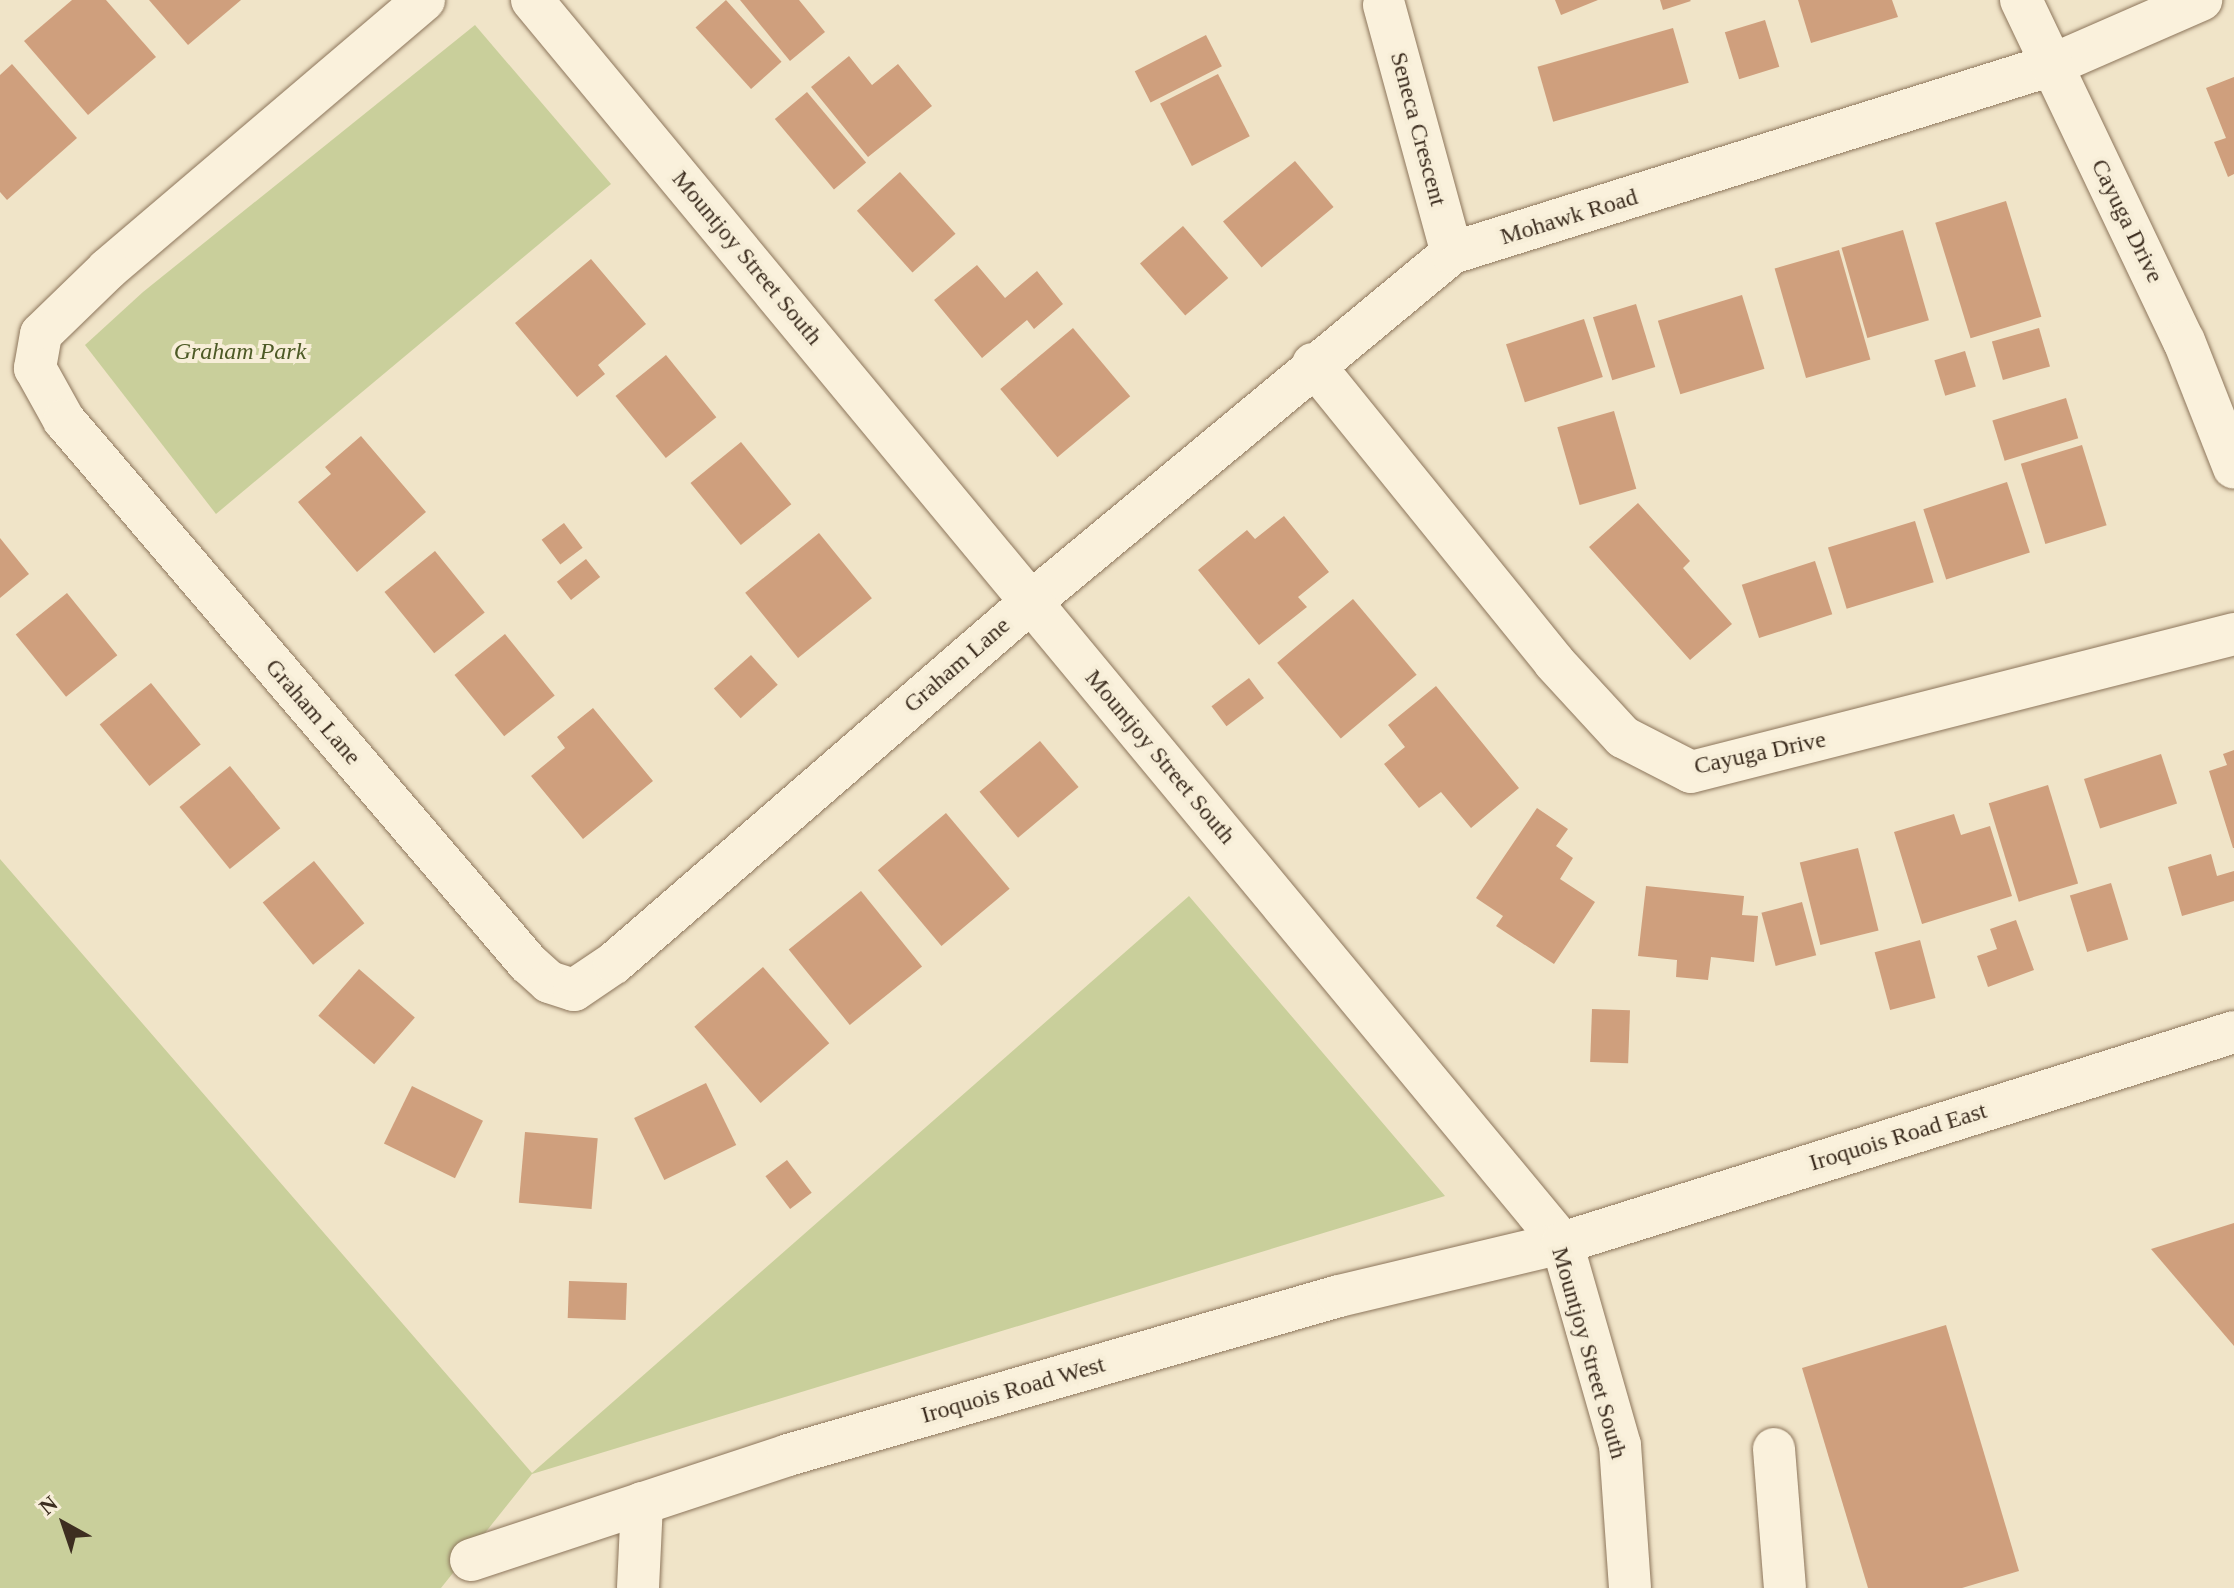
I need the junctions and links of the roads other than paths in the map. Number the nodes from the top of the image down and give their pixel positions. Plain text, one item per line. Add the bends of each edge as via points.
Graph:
1 (424, 0) edge
2 (532, 0) edge
3 (2021, 0) edge
4 (2201, 0) edge
5 (1384, 5) dead end
6 (2052, 65) junction
7 (1452, 253) junction
8 (1313, 364) junction
9 (2234, 468) edge
10 (1032, 601) junction
11 (2234, 634) edge
12 (2234, 1032) edge
13 (1562, 1243) junction
14 (1774, 1449) dead end
15 (642, 1503) junction
16 (471, 1560) dead end
17 (638, 1588) edge
18 (1630, 1588) edge
19 (1785, 1588) edge

1 - 10 street, Graham Lane via 108,269 41,334 35,368 64,420 528,963 549,982 574,990 614,963
2 - 10 street, Mountjoy Street South
3 - 6 street, Cayuga Drive
4 - 6 street, Mohawk Road
5 - 7 street, Seneca Crescent
6 - 7 street, Mohawk Road
6 - 9 street, Cayuga Drive via 2184,341
7 - 8 street, Mohawk Road
8 - 10 street, Mohawk Road
8 - 11 street, Cayuga Drive via 1554,662 1623,737 1691,772
10 - 13 street, Mountjoy Street South
12 - 13 street, Iroquois Road East
13 - 15 street, Iroquois Road West via 1339,1296 788,1455
13 - 18 street, Mountjoy Street South via 1620,1445
14 - 19 street
15 - 16 street, Iroquois Road West
15 - 17 street

